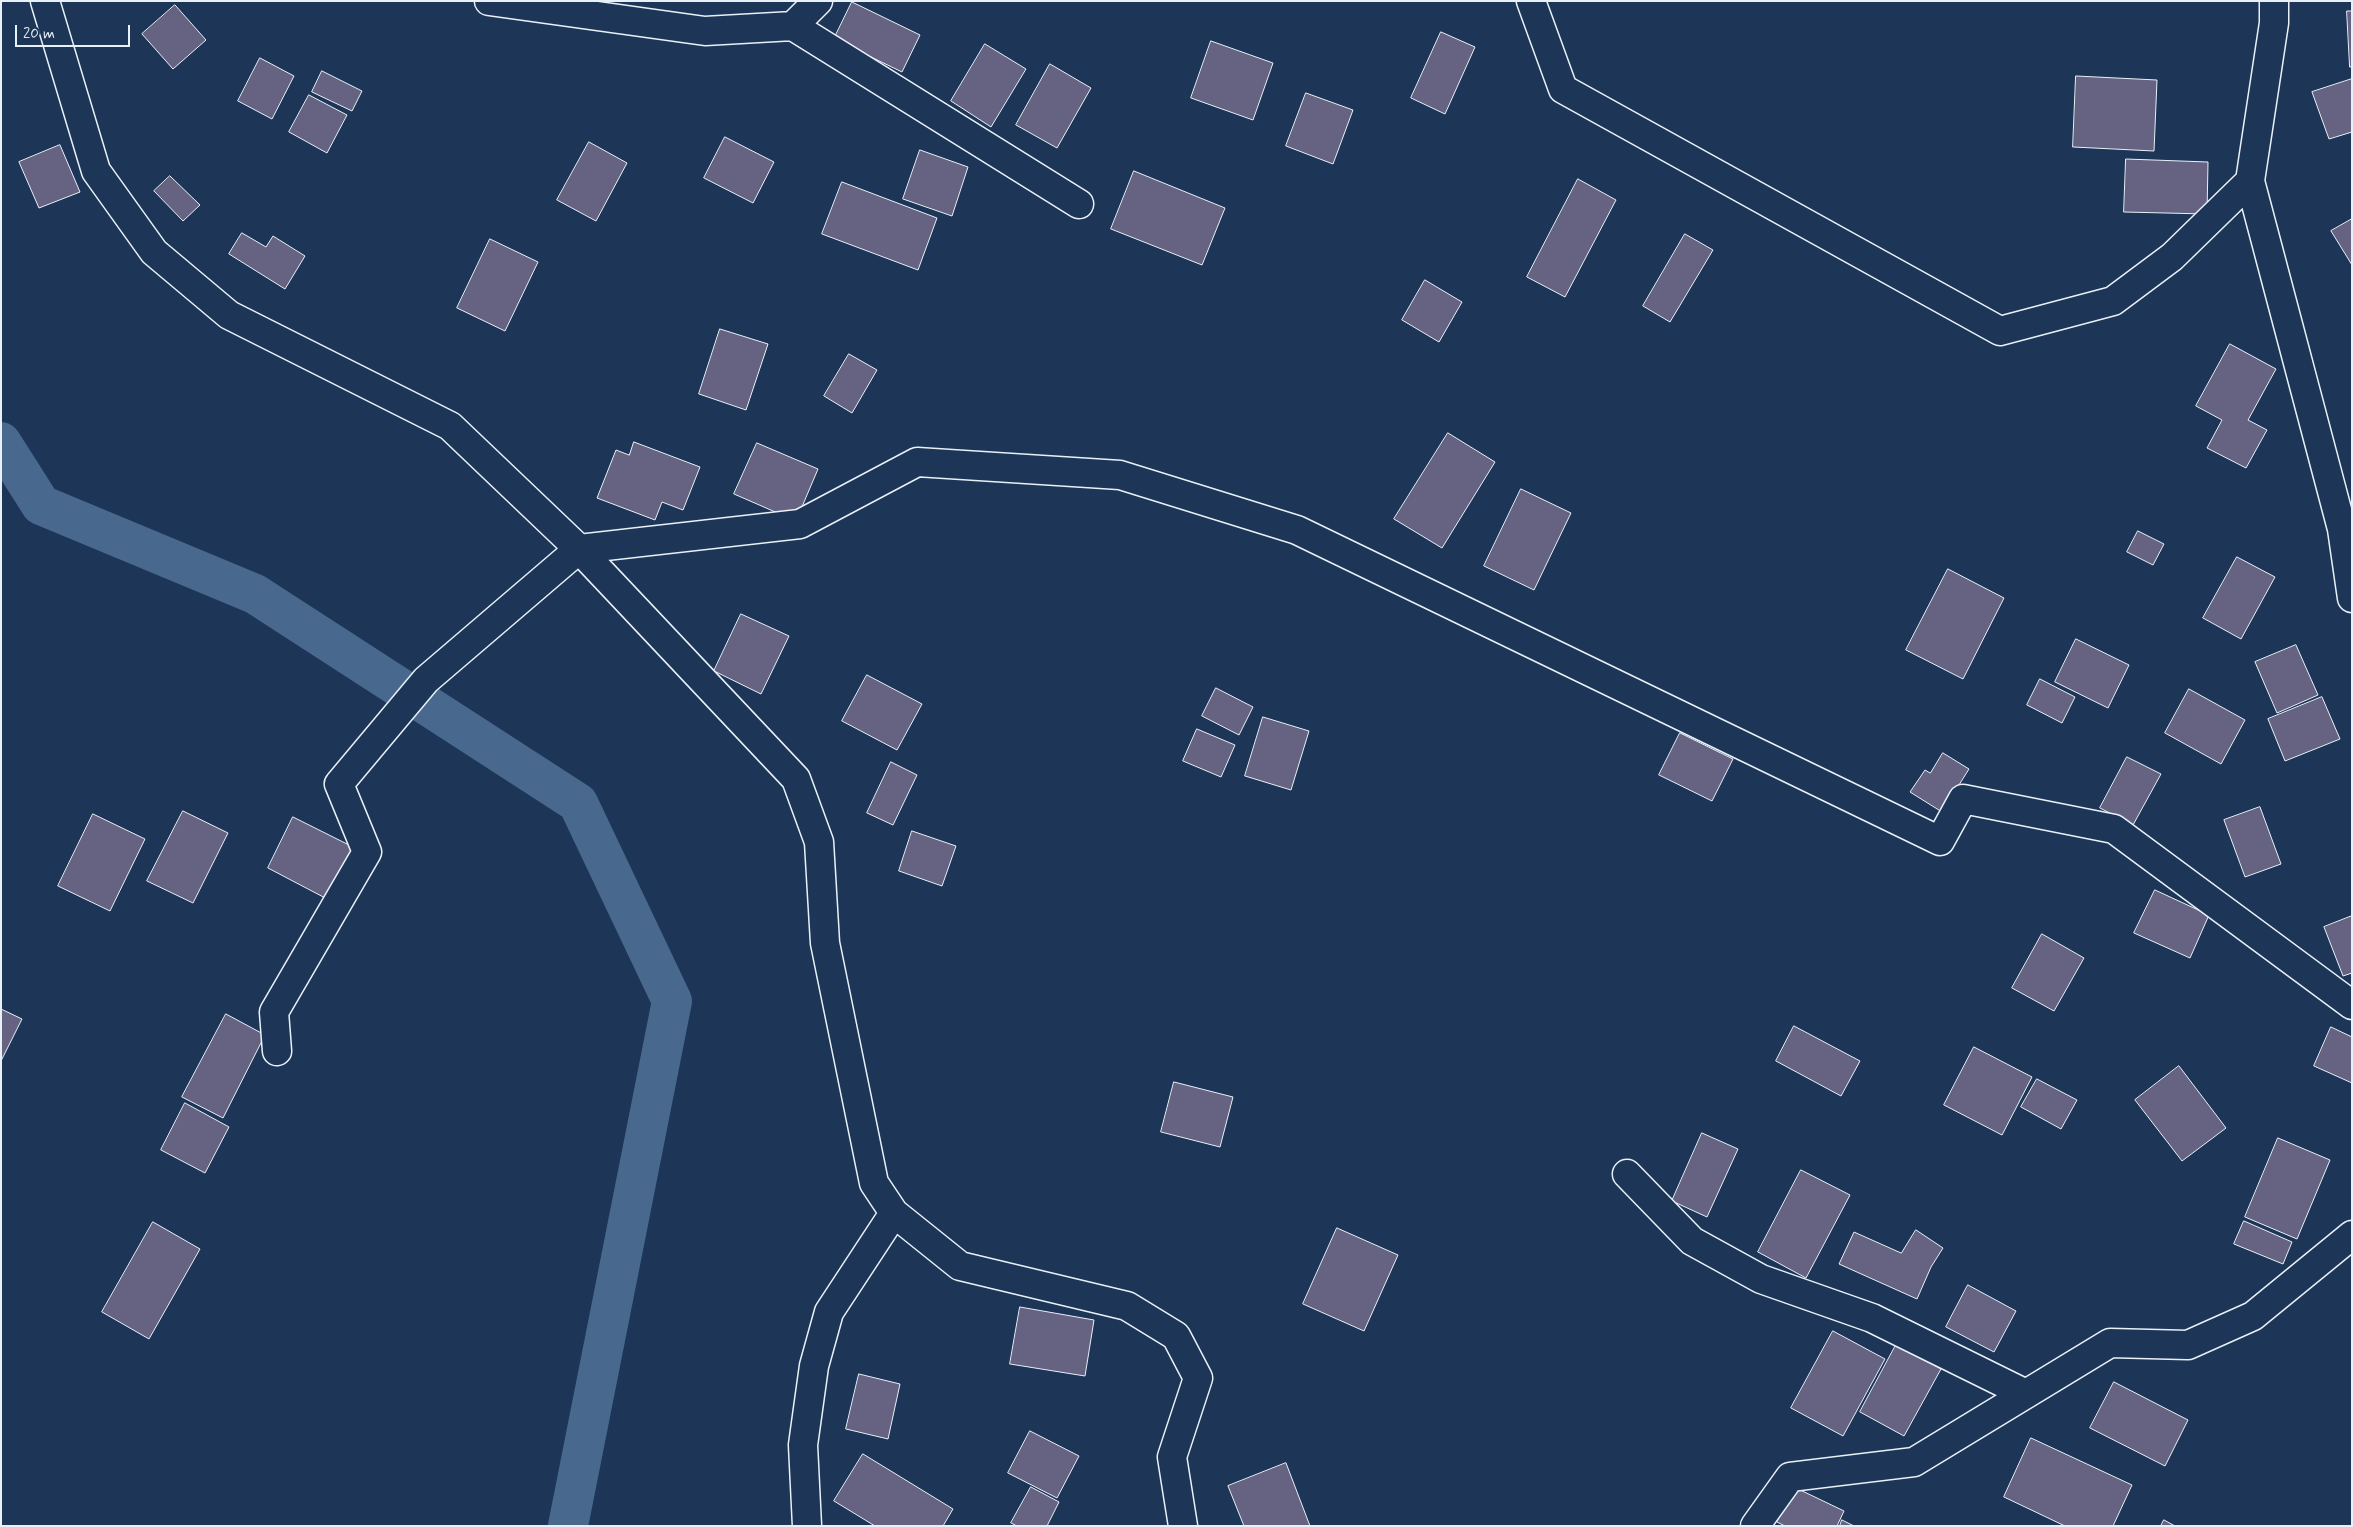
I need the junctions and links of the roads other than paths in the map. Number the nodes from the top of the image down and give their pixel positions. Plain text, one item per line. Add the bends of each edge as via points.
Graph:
1 (45, 1) edge
2 (489, 1) edge
3 (818, 1) edge
4 (1531, 1) edge
5 (2274, 1) edge
6 (793, 26) junction
7 (2250, 181) junction
8 (1079, 204) dead end
9 (579, 549) junction
10 (2352, 598) edge
11 (2352, 1005) edge
12 (277, 1051) dead end
13 (1627, 1174) dead end
14 (894, 1212) junction
15 (2352, 1235) edge
16 (2026, 1394) junction
17 (807, 1526) edge
18 (1184, 1526) edge
19 (1755, 1526) edge

1 - 9 street via 96,171 154,252 229,315 450,426
2 - 6 street via 706,31
3 - 6 street
4 - 7 street via 1563,89 2000,331 2113,301 2172,257
5 - 7 street via 2274,23
6 - 8 street
7 - 10 street via 2342,529
9 - 11 street via 800,524 917,462 1120,475 1298,530 1940,842 1963,799 2114,829
9 - 12 street via 426,680 339,784 367,852 274,1012
9 - 14 street via 796,779 819,842 825,943 874,1183
13 - 16 street via 1692,1241 1761,1279 1872,1318
14 - 17 street via 829,1312 814,1366 803,1445
14 - 18 street via 960,1266 1127,1306 1176,1336 1198,1378 1172,1457
15 - 16 street via 2253,1316 2188,1345 2110,1344
16 - 19 street via 1914,1462 1790,1477

